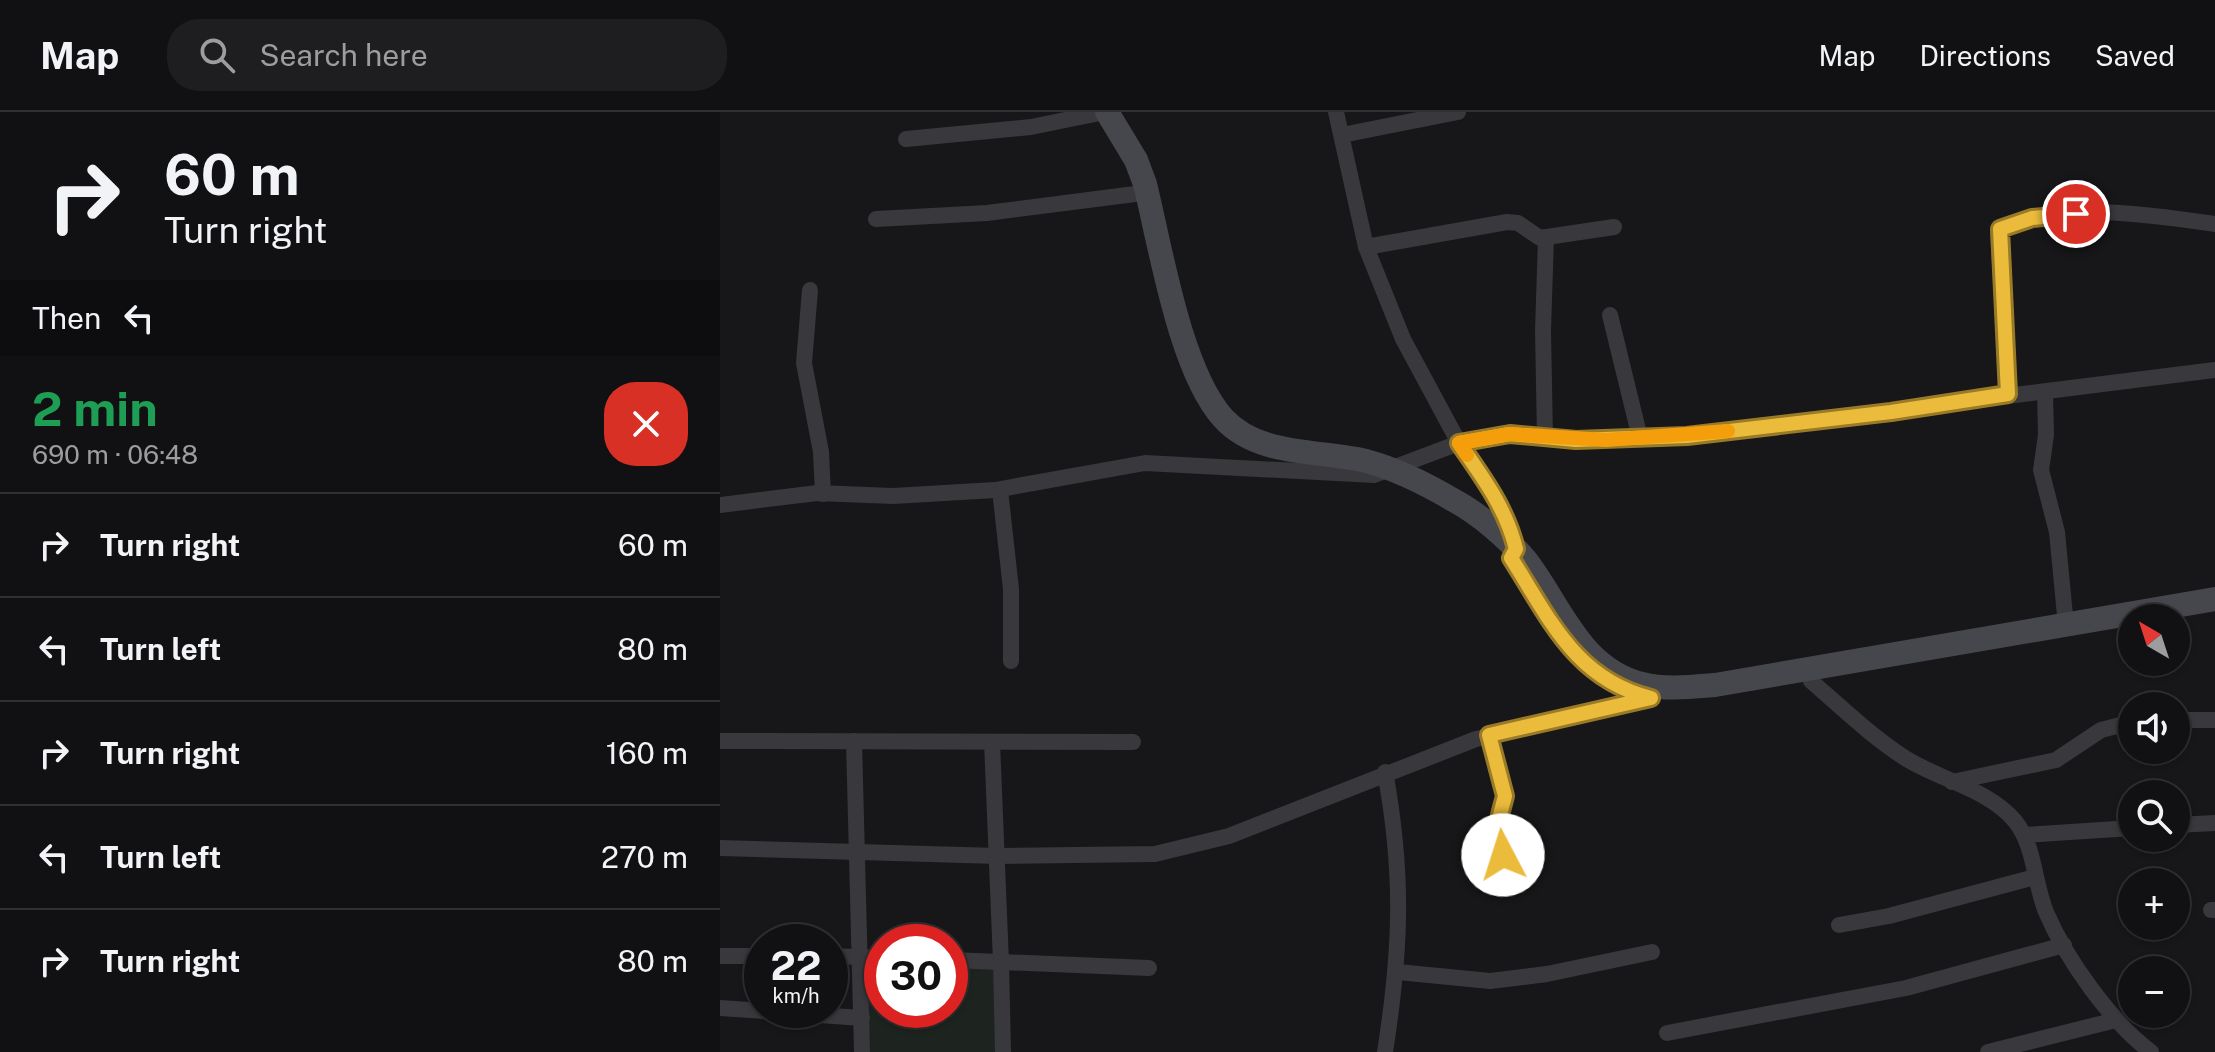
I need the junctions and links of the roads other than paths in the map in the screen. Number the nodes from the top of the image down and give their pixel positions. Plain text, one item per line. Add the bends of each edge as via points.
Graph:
1 (1336, 112) edge
2 (1458, 112) edge
3 (1098, 113) edge
4 (1342, 135) junction
5 (906, 139) dead end
6 (1135, 194) junction
7 (876, 219) dead end
8 (2215, 224) edge
9 (1614, 227) dead end
10 (1546, 237) junction
11 (1366, 247) junction
12 (810, 290) dead end
13 (1610, 315) dead end
14 (2215, 370) edge
15 (2045, 392) junction
16 (2008, 394) junction
17 (1545, 438) junction
18 (1640, 438) junction
19 (1459, 443) junction
20 (1383, 471) junction
21 (1000, 490) junction
22 (823, 494) junction
23 (720, 505) edge
24 (1514, 554) junction
25 (2215, 599) edge
26 (2215, 613) edge
27 (2190, 617) edge
28 (2066, 626) junction
29 (2118, 629) edge
30 (1011, 661) dead end
31 (1811, 681) junction
32 (1651, 698) junction
33 (2190, 720) edge
34 (2215, 720) edge
35 (2118, 726) edge
36 (1489, 735) junction
37 (720, 741) edge
38 (854, 741) junction
39 (992, 742) junction
40 (1133, 742) dead end
41 (1385, 772) junction
42 (1951, 782) junction
43 (2215, 823) edge
44 (2190, 824) edge
45 (2118, 829) edge
46 (2025, 835) junction
47 (720, 848) edge
48 (856, 851) junction
49 (1503, 855) dead end
50 (998, 856) junction
51 (2035, 877) junction
52 (1839, 925) dead end
53 (2064, 945) junction
54 (1652, 952) dead end
55 (720, 956) edge
56 (744, 956) edge
57 (848, 957) edge
58 (860, 957) junction
59 (864, 957) edge
60 (968, 961) edge
61 (1001, 962) junction
62 (1149, 968) dead end
63 (1398, 972) junction
64 (720, 1008) edge
65 (862, 1018) junction
66 (2116, 1020) junction
67 (1667, 1033) dead end
68 (2146, 1050) edge
69 (862, 1052) edge
70 (1003, 1052) edge
71 (1385, 1052) edge
72 (1988, 1052) edge

1 - 4 street
2 - 4 street
3 - 5 street via 1031,127
3 - 6 main road
3 - 20 main road via 1136,160 1203,393 1245,435 1279,448 1335,454
4 - 11 street
6 - 7 street via 987,213
6 - 20 main road via 1173,346 1196,401 1229,436 1255,450
8 - 16 street via 2098,213 2002,226 1998,233
9 - 10 street
10 - 11 street via 1507,222
10 - 17 street
11 - 19 street via 1403,339
12 - 22 street via 805,373 821,452
13 - 18 street
14 - 15 street
15 - 16 street
15 - 28 street via 2041,470 2057,532
16 - 18 street via 1871,415
17 - 18 street
17 - 19 street via 1510,434
19 - 20 street
19 - 24 street via 1501,505
20 - 21 street via 1153,462
20 - 24 main road
21 - 22 street
21 - 30 street via 1011,589
22 - 23 street
24 - 28 main road via 1592,656 1632,681 1655,687 1779,676
24 - 32 main road via 1560,634 1587,667 1614,686
25 - 28 main road
26 - 27 main road
29 - 31 main road
31 - 32 main road via 1724,695
31 - 42 street via 1903,757
32 - 36 street
33 - 34 street
35 - 42 street via 2101,730 2056,760
36 - 41 street
36 - 49 street via 1505,796 1500,815
37 - 38 street
38 - 39 street
38 - 48 street
39 - 40 street
39 - 50 street
41 - 50 street via 1229,836 1181,849 1117,857
41 - 63 street via 1400,876
42 - 46 street via 1987,799
43 - 44 street
45 - 46 street
46 - 51 street
47 - 48 street
48 - 50 street
48 - 58 street
50 - 61 street
51 - 52 street
51 - 53 street via 2046,913
53 - 66 street
53 - 67 street via 1906,988
54 - 63 street via 1490,981
55 - 56 street
57 - 58 street
58 - 59 street
58 - 65 street
60 - 61 street
61 - 62 street
61 - 70 street
63 - 71 street
64 - 65 street
65 - 69 street
66 - 68 street
66 - 72 street

